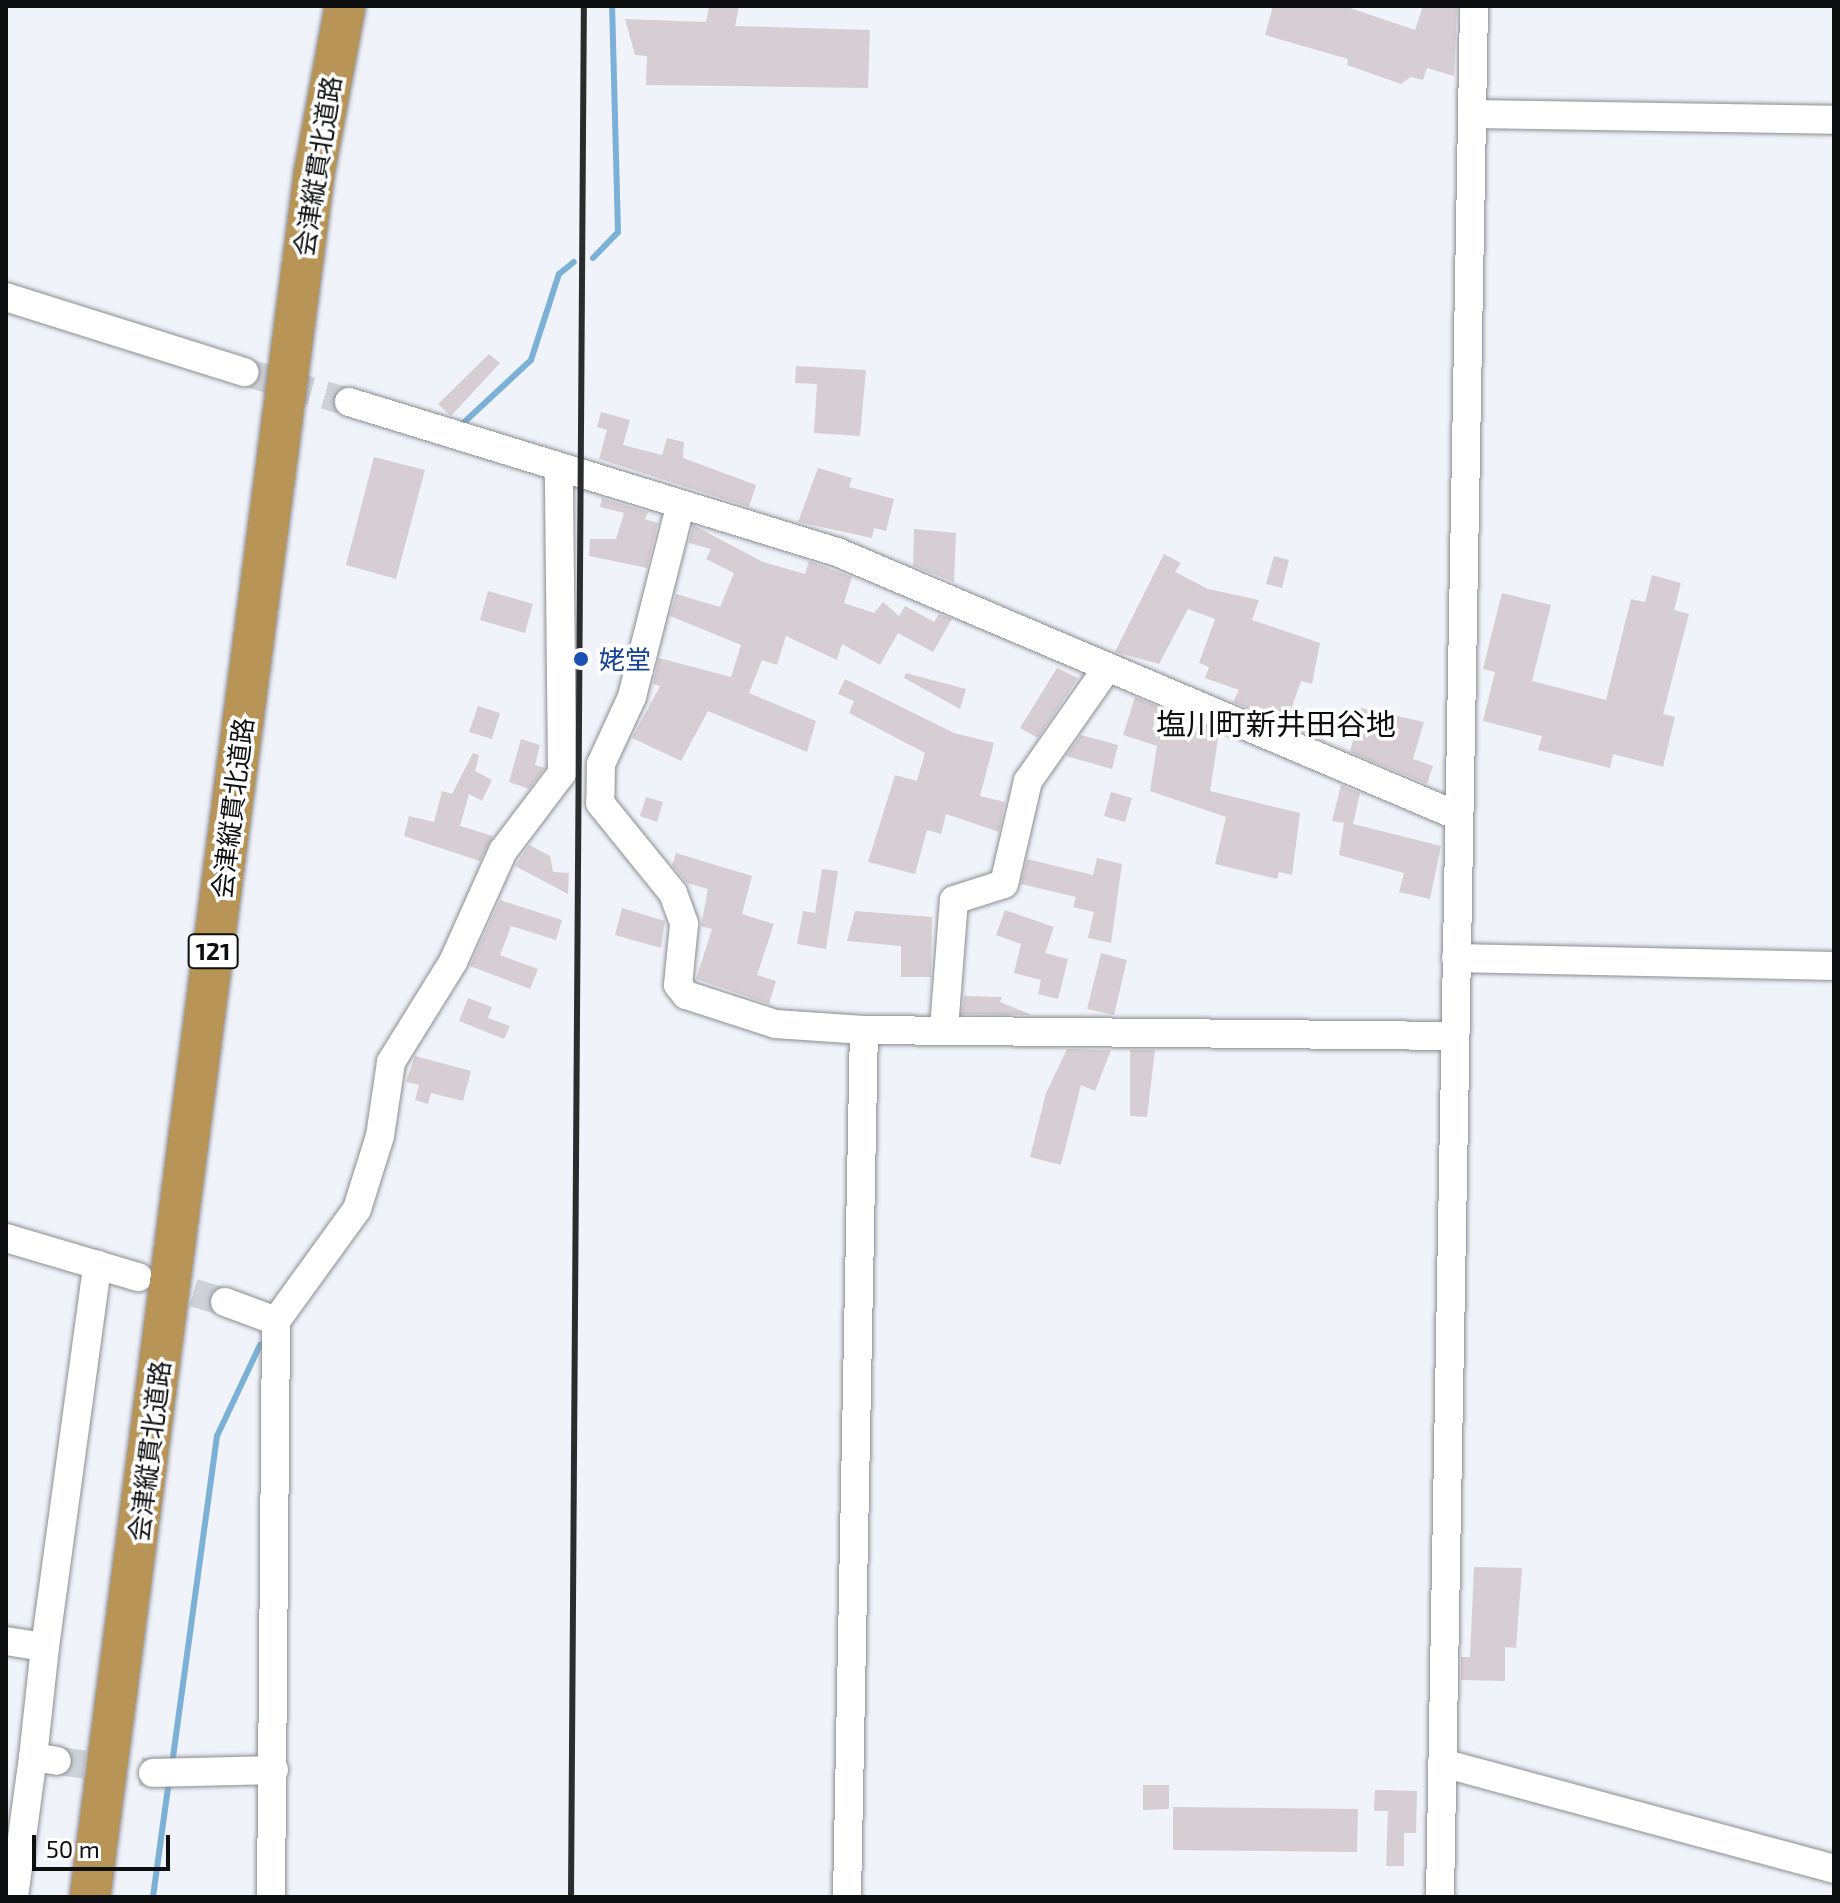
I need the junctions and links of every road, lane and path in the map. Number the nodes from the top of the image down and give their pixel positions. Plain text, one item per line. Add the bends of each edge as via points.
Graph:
1 (345, 6) edge
2 (369, 6) edge
3 (1474, 6) edge
4 (1472, 114) junction
5 (1834, 120) edge
6 (6, 297) edge
7 (244, 372) tunnel mouth
8 (349, 402) tunnel mouth
9 (559, 469) junction
10 (680, 507) junction
11 (1105, 671) junction
12 (1458, 816) junction
13 (1456, 958) junction
14 (1834, 966) edge
15 (944, 1029) junction
16 (864, 1030) junction
17 (1455, 1036) junction
18 (6, 1238) edge
19 (97, 1265) junction
20 (138, 1277) tunnel mouth
21 (225, 1302) tunnel mouth
22 (276, 1321) junction
23 (6, 1641) edge
24 (45, 1647) junction
25 (1442, 1763) junction
26 (274, 1770) junction
27 (153, 1773) tunnel mouth
28 (1834, 1869) edge
29 (14, 1897) edge
30 (90, 1897) edge
31 (116, 1897) edge
32 (271, 1897) edge
33 (847, 1897) edge
34 (1440, 1897) edge

1 - 30 highway, 会津縦貫北道路 / 121 via 314,174
2 - 31 highway, 会津縦貫北道路 / 121 via 296,475
3 - 4 street
4 - 5 street
4 - 12 street
6 - 7 street
8 - 9 street
9 - 10 street
9 - 22 street via 562,773 503,851 453,962 391,1062 380,1136 357,1209
10 - 11 street via 837,552
10 - 16 street via 635,687 601,764 600,803 673,893 684,924 678,985 686,995 775,1024
11 - 12 street
11 - 15 street via 1031,777 1004,884 954,900
12 - 13 street
13 - 14 street
13 - 17 street
15 - 16 street
15 - 17 street
16 - 33 street
17 - 25 street
18 - 19 street
19 - 20 street
19 - 24 street
21 - 22 street
22 - 26 street
23 - 24 street
24 - 29 street via 45,1759
25 - 28 street
25 - 34 street
26 - 27 street
26 - 32 street

